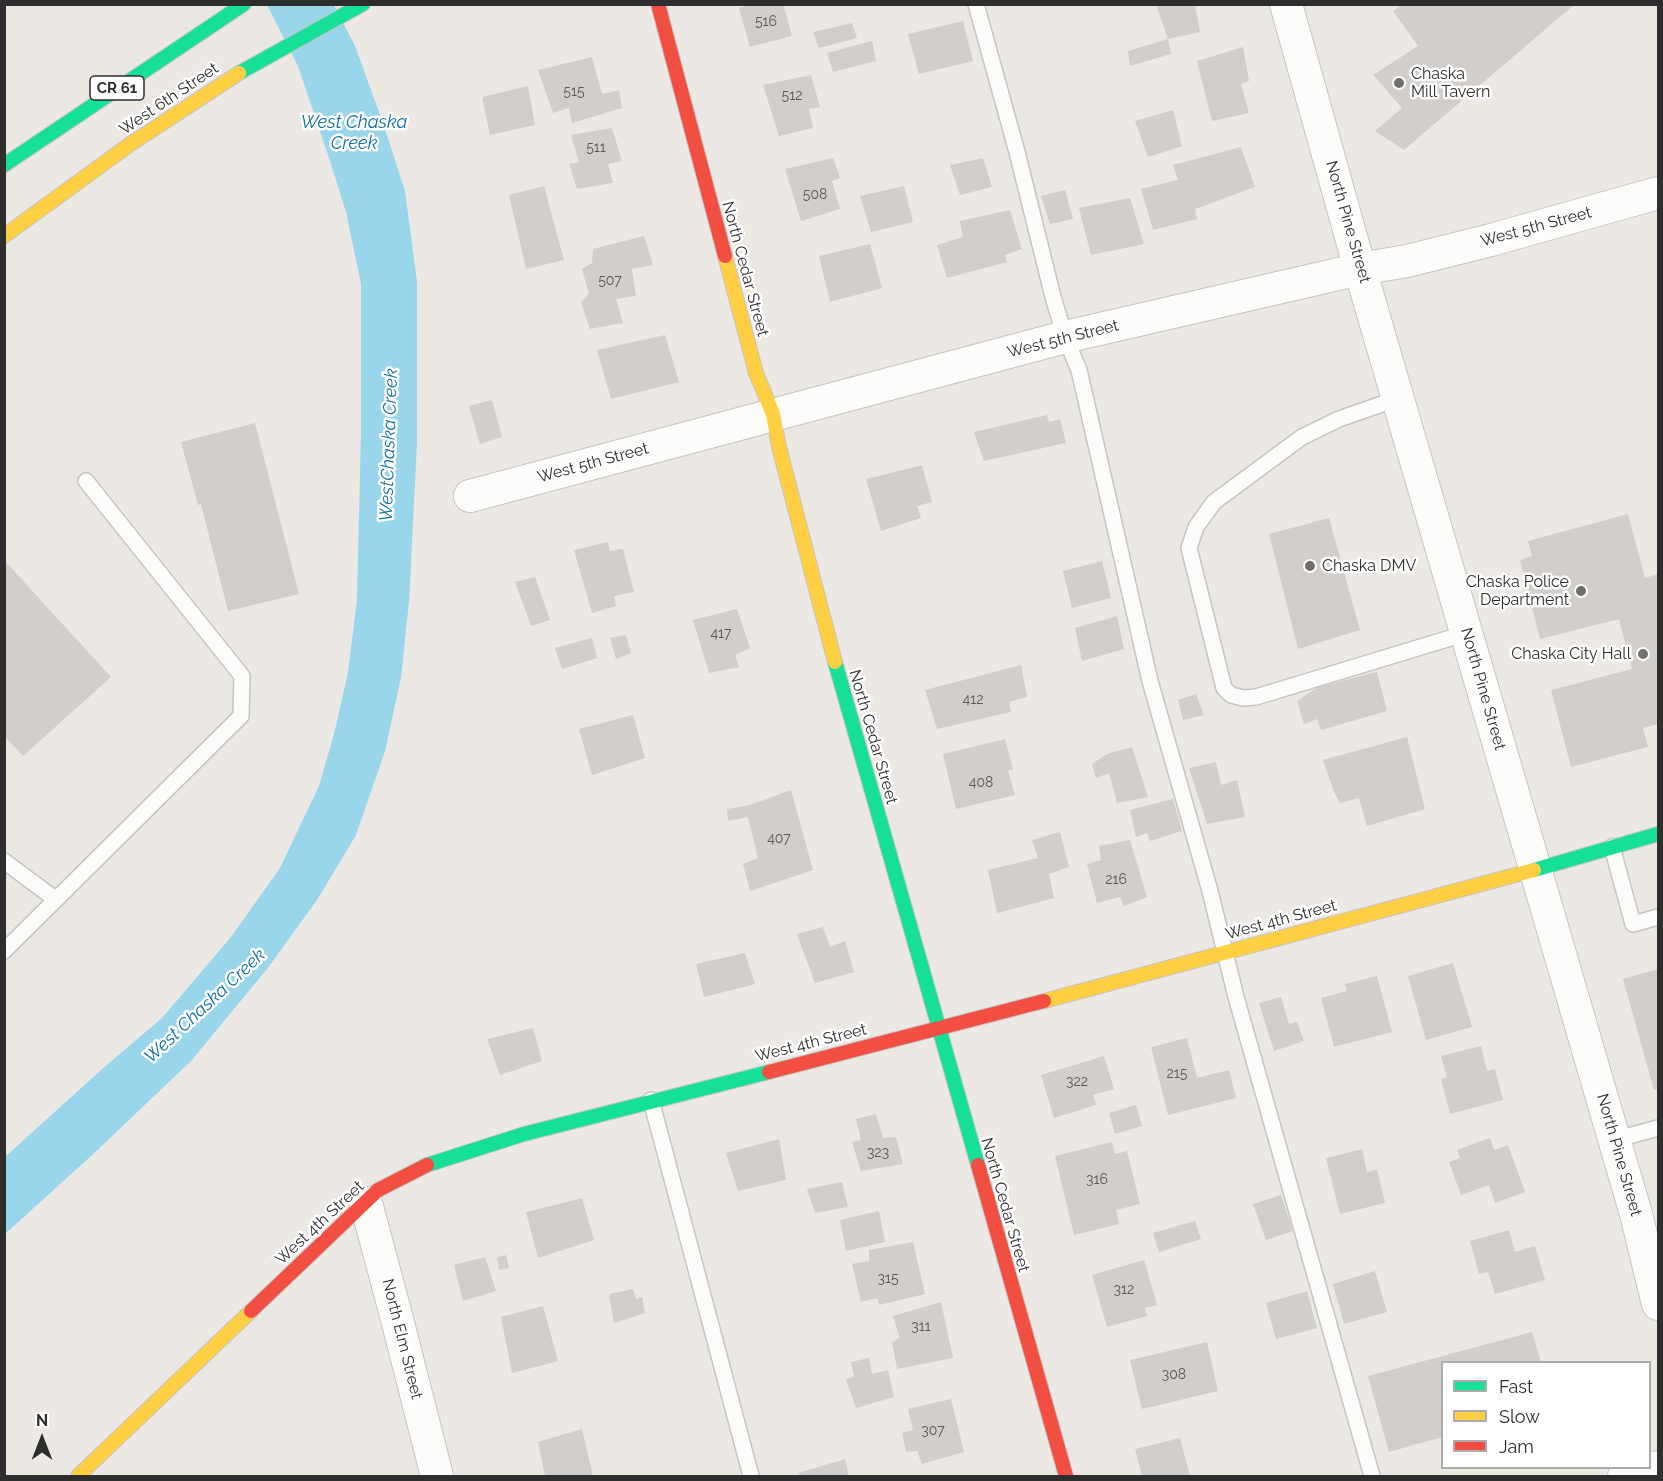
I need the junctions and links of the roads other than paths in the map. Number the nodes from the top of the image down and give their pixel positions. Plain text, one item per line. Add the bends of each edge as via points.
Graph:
1 (244, 4) edge
2 (658, 4) edge
3 (976, 4) edge
4 (1286, 4) edge
5 (360, 6) edge
6 (4, 165) edge
7 (1659, 194) edge
8 (4, 236) edge
9 (1360, 269) junction
10 (1065, 337) junction
11 (1399, 398) junction
12 (773, 414) junction
13 (86, 481) dead end
14 (470, 496) dead end
15 (1467, 633) junction
16 (1659, 834) edge
17 (1612, 848) junction
18 (4, 861) edge
19 (1536, 870) junction
20 (55, 899) junction
21 (1659, 917) edge
22 (4, 951) edge
23 (1224, 952) junction
24 (937, 1029) junction
25 (651, 1100) junction
26 (1659, 1128) edge
27 (1614, 1140) junction
28 (366, 1203) junction
29 (1659, 1304) edge
30 (1659, 1467) edge
31 (78, 1476) edge
32 (437, 1476) edge
33 (752, 1476) edge
34 (1066, 1476) edge
35 (1372, 1476) edge
36 (1624, 1476) edge

1 - 6 street, CR 61
2 - 12 street, North Cedar Street via 756,373
3 - 10 lane
4 - 9 street, North Pine Street
5 - 8 street, West 6th Street via 259,60 129,145
7 - 9 street, West 5th Street via 1491,240
9 - 10 street, West 5th Street
9 - 11 street, North Pine Street
10 - 12 street, West 5th Street
10 - 23 lane via 1079,370 1150,681
11 - 15 street, North Pine Street
11 - 15 lane via 1302,437 1214,502 1196,526 1189,548 1224,688 1231,695 1256,697
12 - 14 street, West 5th Street
12 - 24 street, North Cedar Street via 778,447 839,676
13 - 20 lane via 242,676 241,716
15 - 19 street, North Pine Street
16 - 17 street, West 4th Street
17 - 19 street, West 4th Street
17 - 21 lane via 1633,924
18 - 20 lane
19 - 23 street, West 4th Street
19 - 27 street, North Pine Street
20 - 22 lane
23 - 24 street, West 4th Street
23 - 35 lane
24 - 25 street, West 4th Street
24 - 34 street, North Cedar Street
25 - 28 street, West 4th Street via 428,1165 378,1190
25 - 33 lane
26 - 27 lane
27 - 29 street, North Pine Street
28 - 31 street, West 4th Street
28 - 32 street, North Elm Street
30 - 36 street

